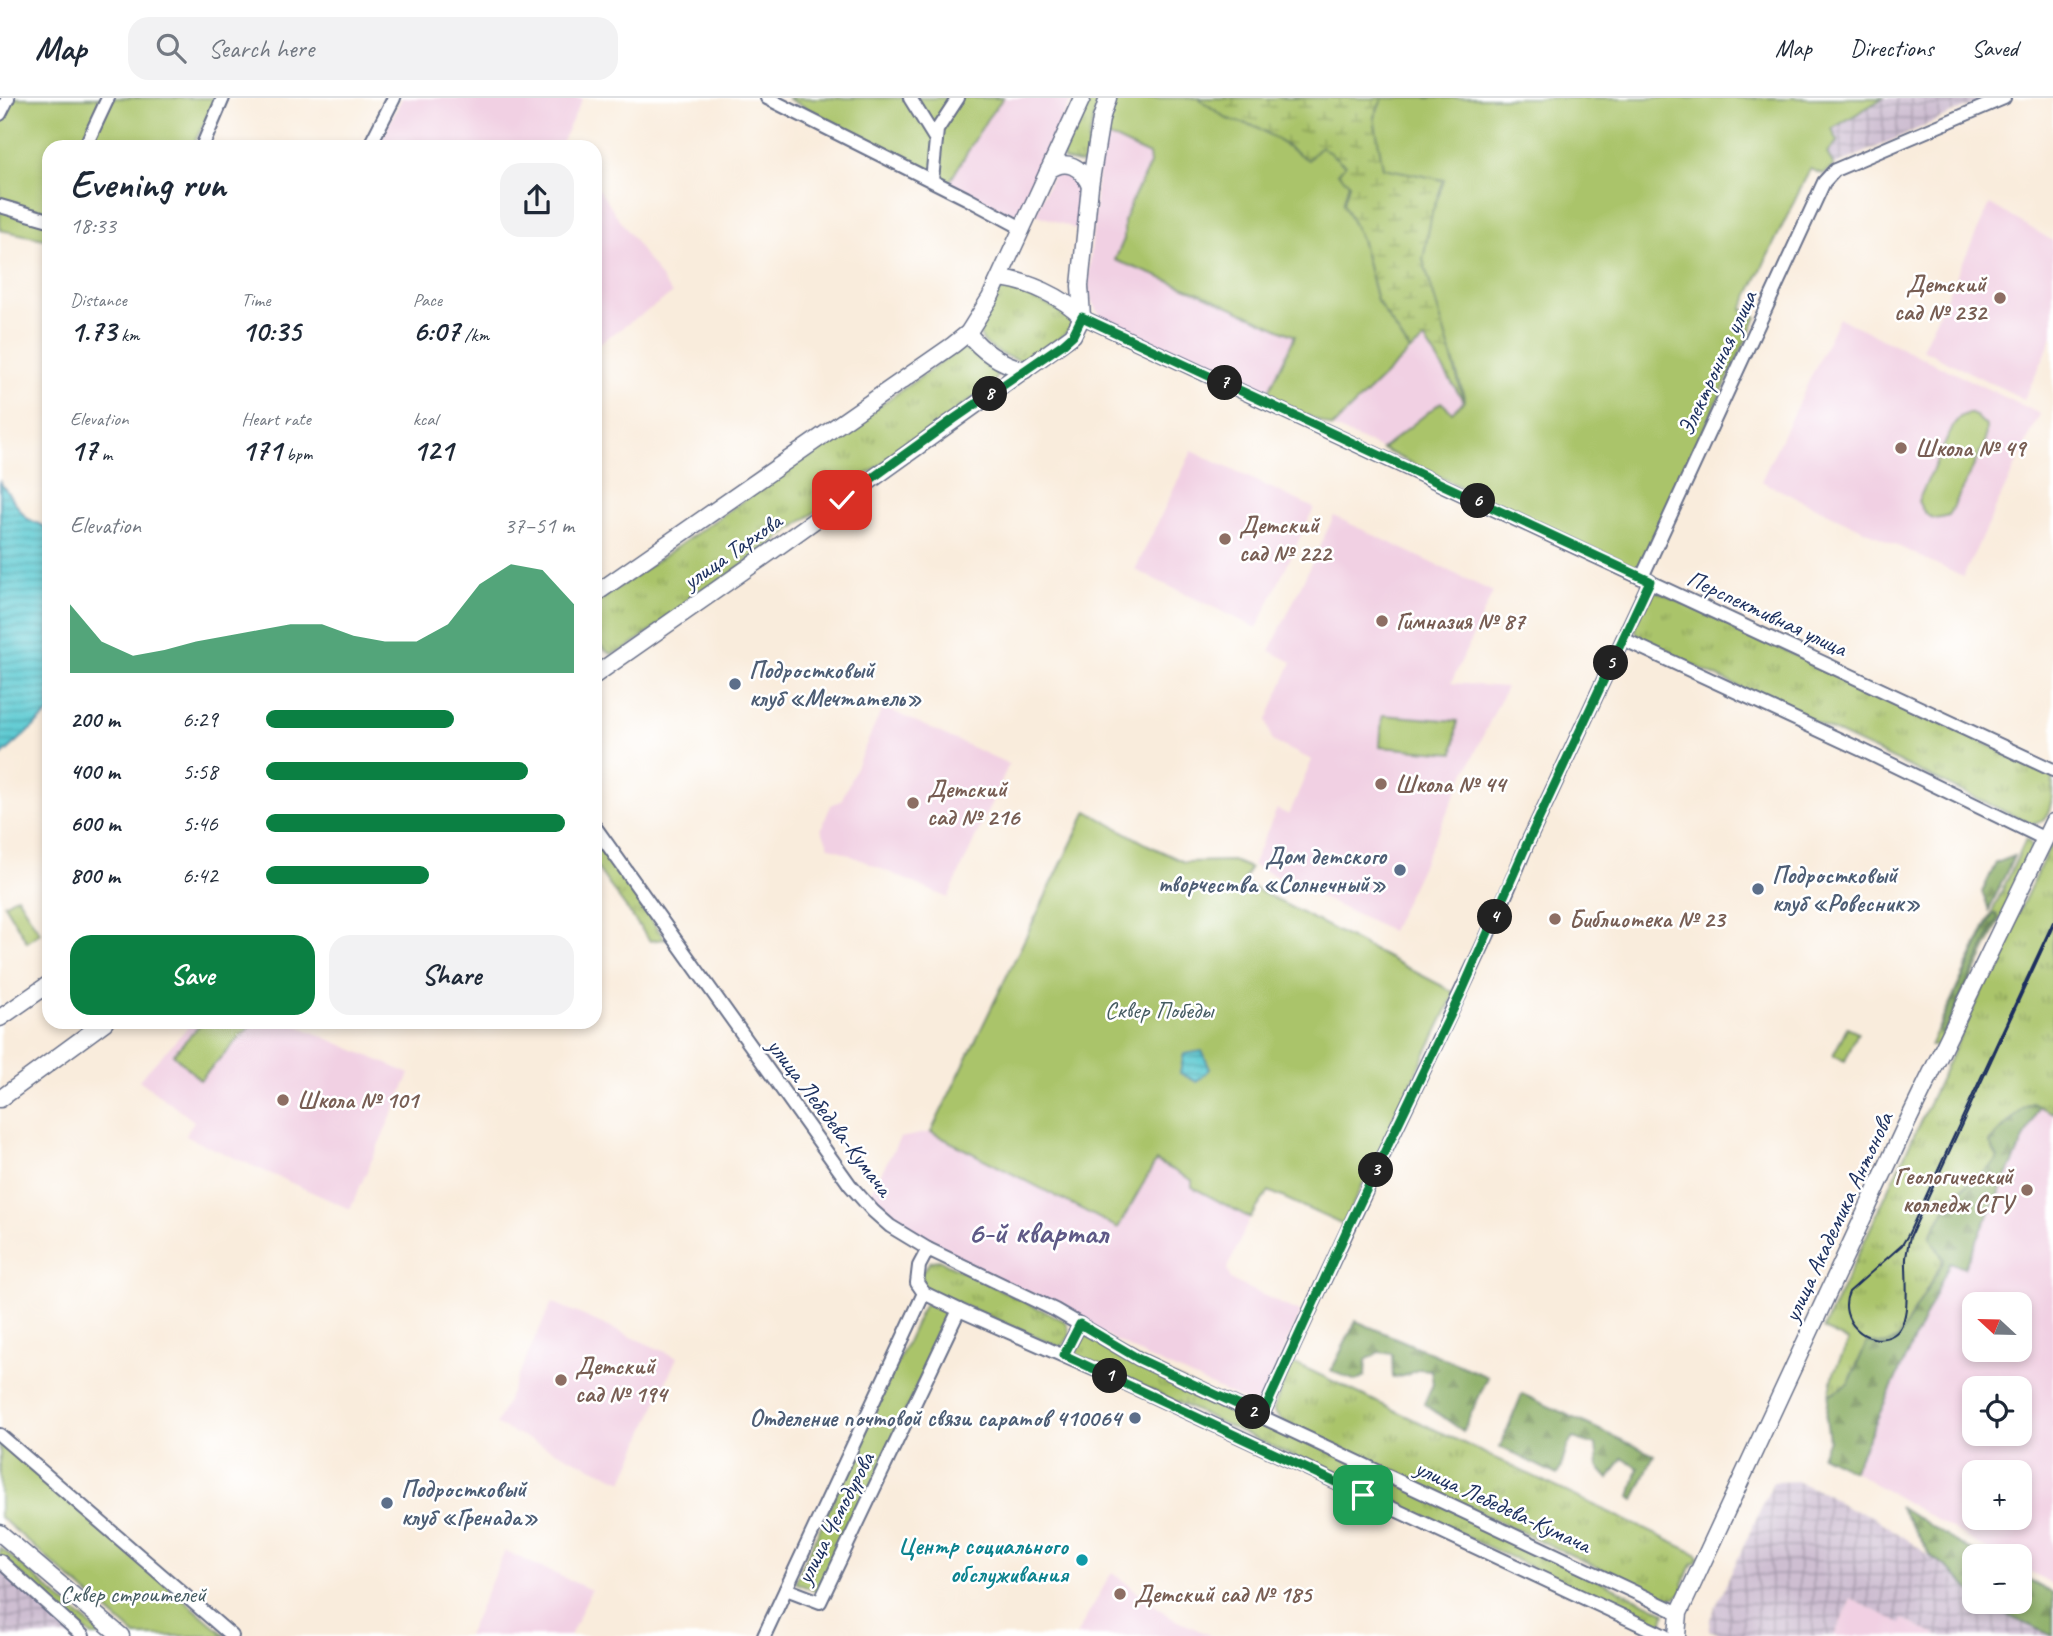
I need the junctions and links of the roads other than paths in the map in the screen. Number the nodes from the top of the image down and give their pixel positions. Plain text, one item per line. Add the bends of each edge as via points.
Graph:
1 (8, 98) edge
2 (108, 98) edge
3 (223, 98) edge
4 (394, 98) edge
5 (767, 98) edge
6 (910, 98) edge
7 (958, 98) edge
8 (1082, 98) edge
9 (1108, 98) edge
10 (2004, 98) edge
11 (0, 114) edge
12 (88, 140) edge
13 (205, 140) edge
14 (373, 140) edge
15 (936, 140) junction
16 (1048, 171) junction
17 (932, 180) junction
18 (1090, 186) junction
19 (0, 206) edge
20 (42, 218) edge
21 (1022, 228) junction
22 (1000, 278) junction
23 (1082, 317) junction
24 (968, 333) junction
25 (1024, 370) junction
26 (1646, 579) junction
27 (602, 589) edge
28 (1623, 639) junction
29 (602, 664) edge
30 (2053, 770) edge
31 (2053, 822) edge
32 (602, 837) edge
33 (2045, 839) junction
34 (42, 989) edge
35 (0, 1018) edge
36 (95, 1029) edge
37 (0, 1099) edge
38 (928, 1250) junction
39 (924, 1293) junction
40 (959, 1310) junction
41 (1080, 1324) junction
42 (1064, 1355) junction
43 (1262, 1416) junction
44 (0, 1435) edge
45 (0, 1533) edge
46 (0, 1561) edge
47 (786, 1589) junction
48 (1679, 1613) junction
49 (83, 1636) edge
50 (121, 1636) edge
51 (232, 1636) edge
52 (764, 1636) edge
53 (1665, 1636) edge
54 (1677, 1636) edge

1 - 11 street
2 - 12 street
3 - 13 street
4 - 14 street
5 - 17 street
6 - 15 street
7 - 15 street via 937,130
8 - 16 main road, улица Тархова
9 - 18 main road
10 - 26 street, Электронная улица via 1835,170 1824,183
15 - 17 street
16 - 18 main road via 1058,165 1071,166 1082,172
16 - 21 main road, улица Тархова
17 - 21 street
18 - 23 main road via 1080,286
19 - 20 street
21 - 22 main road, улица Тархова
22 - 23 main road via 1018,280 1071,305
22 - 24 main road, улица Тархова
23 - 25 main road, улица Тархова via 1073,335
23 - 26 street, Перспективная улица
24 - 25 main road via 1003,363
24 - 27 main road, улица Тархова
25 - 29 main road, улица Тархова via 772,551
26 - 28 street, Электронная улица
26 - 30 street, Перспективная улица
28 - 33 street
28 - 43 street, Электронная улица
31 - 33 main road, улица Академика Антонова
32 - 38 street, улица Лебедева-Кумача via 850,1185 890,1226
33 - 48 main road, улица Академика Антонова
34 - 35 main road
36 - 37 main road
38 - 39 street, улица Чемодурова via 917,1283
38 - 41 street, улица Лебедева-Кумача
39 - 40 street, улица Лебедева-Кумача
39 - 47 street, улица Чемодурова
40 - 42 street, улица Лебедева-Кумача
40 - 47 street, улица Чемодурова via 820,1602
41 - 42 street
41 - 43 street, улица Лебедева-Кумача via 1139,1359
42 - 53 street, улица Лебедева-Кумача
43 - 48 street, улица Лебедева-Кумача
44 - 51 street
45 - 50 main road
46 - 49 street
47 - 52 street, улица Чемодурова
48 - 54 main road, улица Академика Антонова

